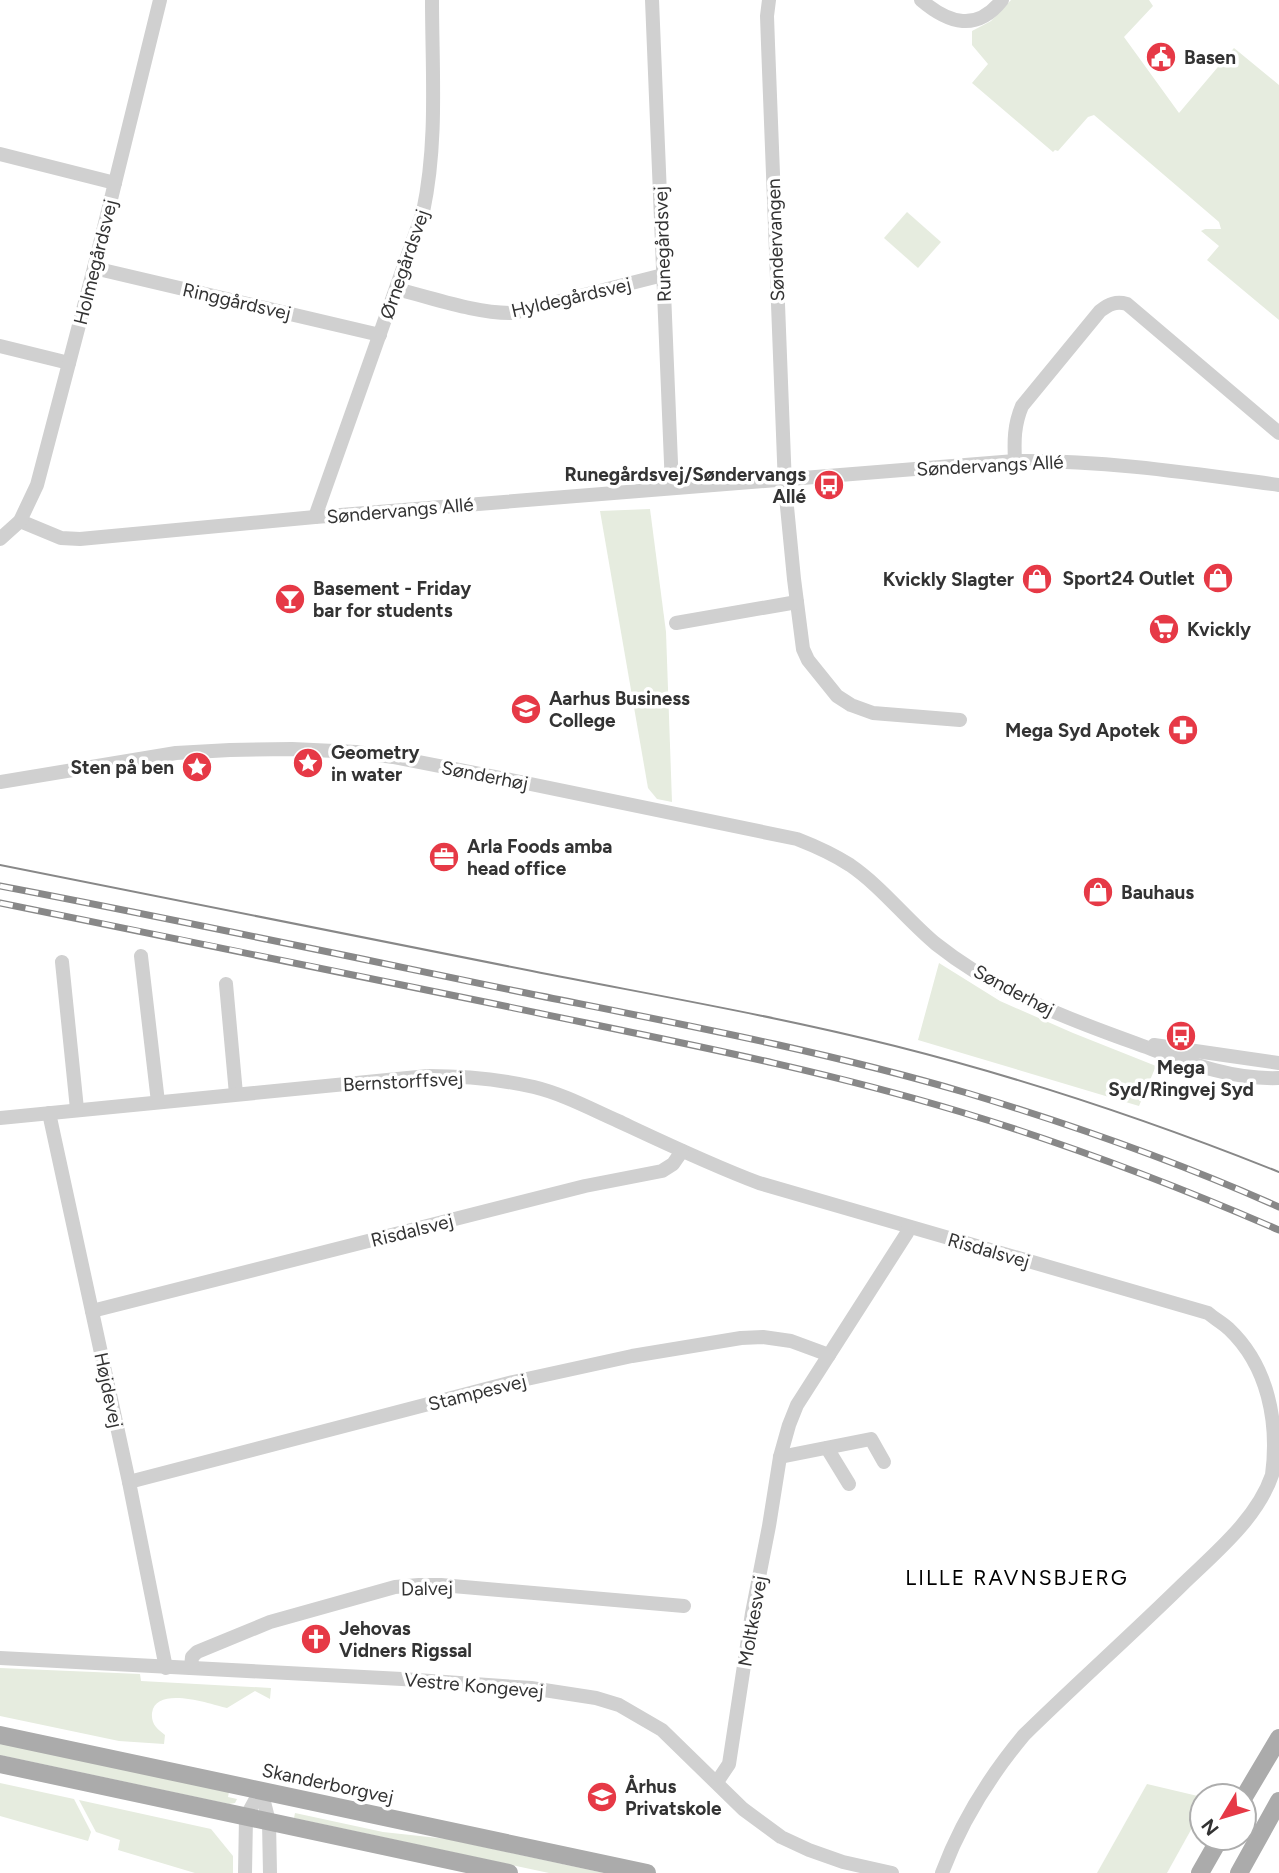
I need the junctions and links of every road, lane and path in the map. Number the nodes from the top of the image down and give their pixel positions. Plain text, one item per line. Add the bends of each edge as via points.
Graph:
1 (160, 0) edge
2 (432, 0) edge
3 (652, 0) edge
4 (769, 0) edge
5 (921, 0) edge
6 (1002, 0) edge
7 (0, 154) edge
8 (115, 183) junction
9 (94, 268) junction
10 (663, 275) junction
11 (396, 289) junction
12 (380, 335) junction
13 (0, 345) edge
14 (69, 363) junction
15 (1279, 433) edge
16 (1015, 461) junction
17 (784, 480) junction
18 (1279, 485) edge
19 (672, 487) junction
20 (315, 517) junction
21 (20, 522) junction
22 (0, 539) edge
23 (797, 601) junction
24 (676, 622) dead end
25 (960, 720) dead end
26 (0, 782) edge
27 (141, 956) dead end
28 (62, 962) dead end
29 (226, 984) dead end
30 (1135, 1044) junction
31 (1279, 1063) edge
32 (1279, 1078) edge
33 (236, 1094) junction
34 (158, 1102) junction
35 (77, 1110) junction
36 (49, 1113) junction
37 (0, 1118) edge
38 (682, 1151) junction
39 (909, 1227) junction
40 (92, 1311) junction
41 (829, 1355) junction
42 (827, 1448) junction
43 (780, 1457) junction
44 (884, 1462) dead end
45 (129, 1482) junction
46 (849, 1484) dead end
47 (684, 1606) dead end
48 (0, 1658) edge
49 (166, 1668) junction
50 (191, 1668) junction
51 (0, 1735) edge
52 (1279, 1738) edge
53 (0, 1764) edge
54 (718, 1782) junction
55 (1253, 1782) edge
56 (261, 1790) junction
57 (1279, 1801) edge
58 (246, 1817) junction
59 (269, 1822) junction
60 (1212, 1852) edge
61 (1214, 1852) edge
62 (245, 1873) edge
63 (270, 1873) edge
64 (509, 1873) edge
65 (647, 1873) edge
66 (892, 1873) edge
67 (942, 1873) edge
68 (1200, 1873) edge
69 (1206, 1873) edge
70 (1239, 1873) edge

1 - 8 street, Holmegårdsvej
2 - 11 street, Ørnegårdsvej via 430,180 424,212
3 - 10 street, Runegårdsvej
4 - 17 street, Søndervangen
5 - 6 street via 946,18 962,22 978,20
7 - 8 street
8 - 9 street, Holmegårdsvej
9 - 12 street, Ringgårdsvej
9 - 14 street, Holmegårdsvej
10 - 11 street, Hyldegårdsvej via 513,313 480,310
10 - 19 street, Runegårdsvej
11 - 12 street, Ørnegårdsvej
12 - 20 street, Ørnegårdsvej
13 - 14 street
14 - 21 street, Holmegårdsvej via 37,485
15 - 16 street via 1127,304 1119,302 1100,311 1022,406 1016,420
16 - 17 street, Søndervangs Allé
16 - 18 street, Søndervangs Allé via 1135,466
17 - 19 street, Søndervangs Allé
17 - 23 street
19 - 20 street, Søndervangs Allé
20 - 21 street, Søndervangs Allé via 80,539 61,538
21 - 22 street
23 - 24 street
23 - 25 street via 803,649 837,695 873,713
26 - 30 street, Sønderhøj via 176,753 356,752 797,839 863,875 936,943 999,986
27 - 34 street
28 - 35 street
29 - 33 street
30 - 31 street, Sønderhøj
30 - 32 street, Sønderhøj via 1239,1076
33 - 34 street, Bernstorffsvej
33 - 38 street, Bernstorffsvej via 465,1076 536,1087
34 - 35 street, Bernstorffsvej
35 - 36 street, Bernstorffsvej
36 - 37 street, Bernstorffsvej
36 - 40 street, Højdevej
38 - 39 street, Risdalsvej via 760,1184
38 - 40 street, Risdalsvej via 662,1171 585,1186
39 - 41 street, Moltkesvej
39 - 67 street, Risdalsvej via 1208,1313 1228,1328 1261,1370 1278,1423 1272,1475 1244,1523 1024,1735 970,1812
40 - 45 street, Højdevej
41 - 43 street, Moltkesvej via 797,1405
41 - 45 street, Stampesvej via 791,1341 763,1337 632,1356 513,1382
42 - 43 street
42 - 44 street via 871,1439
42 - 46 street
43 - 54 street, Moltkesvej via 730,1764
45 - 49 street, Højdevej
47 - 50 street, Dalvej via 441,1586 395,1587 270,1622 197,1652
48 - 49 street, Vestre Kongevej
49 - 50 street, Vestre Kongevej
50 - 54 street, Vestre Kongevej via 415,1679 596,1698 619,1705 662,1730
51 - 56 main road, Skanderborgvej
52 - 55 main road
53 - 58 main road
54 - 66 street, Vestre Kongevej via 743,1809 781,1837 843,1862
56 - 58 street
56 - 59 street
56 - 65 main road, Skanderborgvej
57 - 70 main road
58 - 59 main road
58 - 62 street
59 - 63 street
59 - 64 main road
60 - 68 main road
61 - 69 main road

